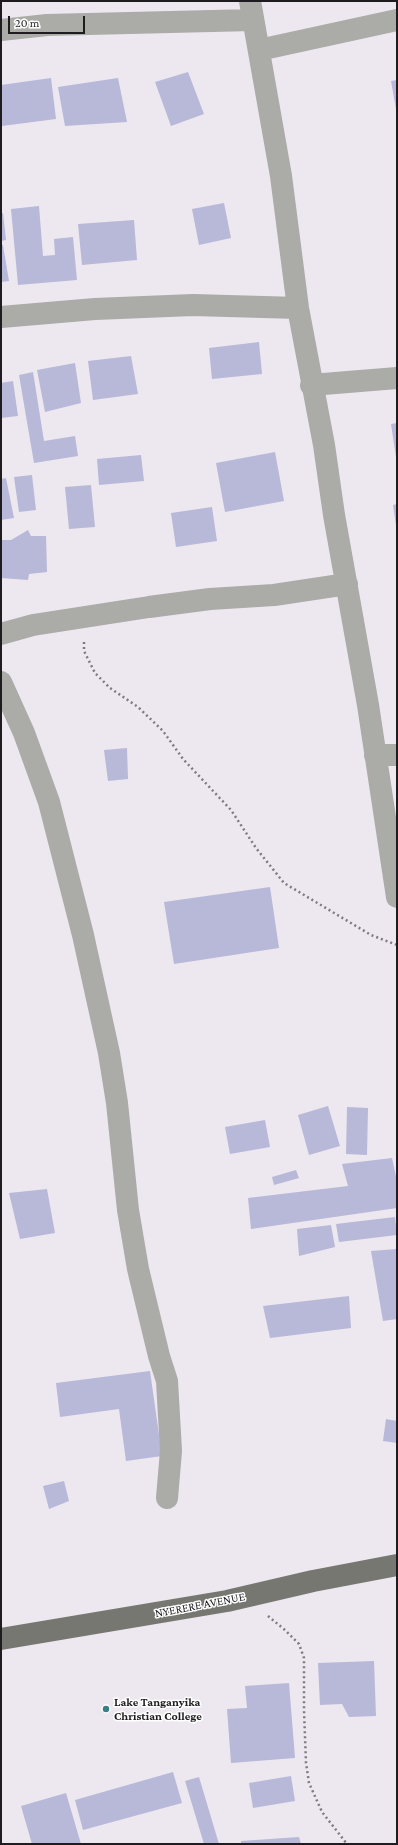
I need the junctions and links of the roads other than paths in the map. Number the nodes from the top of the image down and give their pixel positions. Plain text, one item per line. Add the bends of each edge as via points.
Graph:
1 (252, 11) edge
2 (397, 20) edge
3 (1, 30) edge
4 (259, 50) junction
5 (298, 308) junction
6 (1, 317) edge
7 (397, 378) edge
8 (312, 385) junction
9 (347, 584) junction
10 (1, 634) edge
11 (1, 682) edge
12 (375, 755) junction
13 (397, 755) edge
14 (397, 897) edge
15 (167, 1498) dead end
16 (397, 1565) edge
17 (1, 1639) edge

1 - 3 street
1 - 4 street
2 - 4 street
4 - 5 street via 281,176
5 - 6 street via 193,305
5 - 8 street
7 - 8 street
8 - 9 street
9 - 10 street via 274,595 210,599 149,607 33,625
9 - 12 street
11 - 15 street via 24,733 49,802 83,935 109,1053 128,1210 138,1269 167,1381 171,1451
12 - 13 street
12 - 14 street
16 - 17 main road, NYERERE AVENUE via 242,1597

